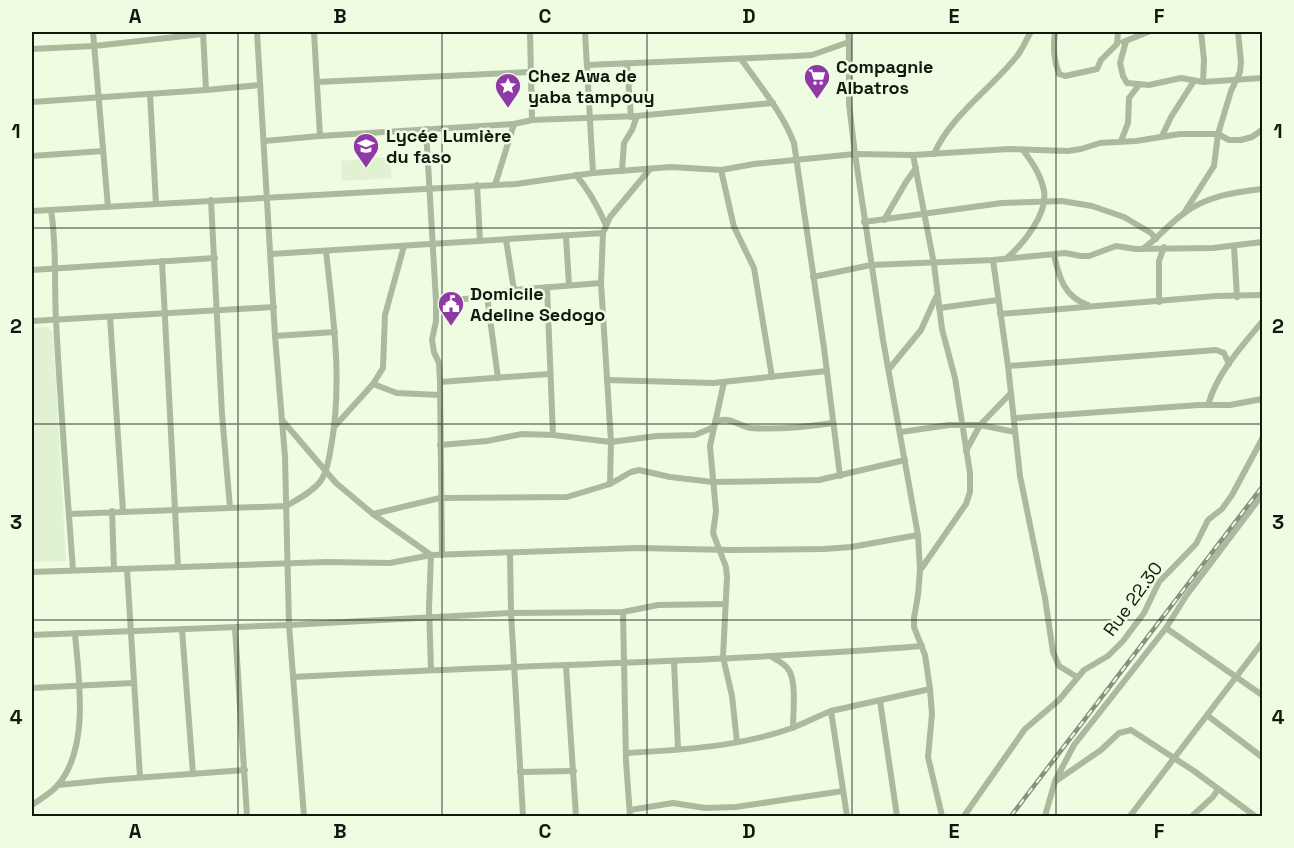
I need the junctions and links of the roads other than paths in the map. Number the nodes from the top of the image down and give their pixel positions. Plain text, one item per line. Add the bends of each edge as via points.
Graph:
1 (93, 32) edge
2 (257, 32) edge
3 (314, 32) edge
4 (530, 32) edge
5 (585, 32) edge
6 (848, 32) edge
7 (1031, 32) edge
8 (1054, 32) edge
9 (1118, 32) edge
10 (1148, 32) edge
11 (1201, 32) edge
12 (1238, 32) edge
13 (203, 33) edge
14 (1126, 41) junction
15 (849, 42) junction
16 (1117, 44) junction
17 (94, 46) junction
18 (32, 49) edge
19 (741, 59) junction
20 (627, 63) junction
21 (586, 65) junction
22 (530, 72) junction
23 (1263, 78) edge
24 (1194, 81) junction
25 (1236, 81) junction
26 (317, 82) junction
27 (1203, 82) junction
28 (260, 85) junction
29 (1139, 85) junction
30 (206, 90) junction
31 (150, 94) junction
32 (98, 98) junction
33 (32, 102) edge
34 (773, 103) junction
35 (634, 117) junction
36 (590, 119) junction
37 (532, 120) junction
38 (514, 124) junction
39 (426, 129) junction
40 (1263, 130) edge
41 (1218, 134) junction
42 (1162, 135) junction
43 (320, 136) junction
44 (264, 141) junction
45 (1121, 141) junction
46 (1023, 150) junction
47 (103, 151) junction
48 (855, 154) junction
49 (934, 154) junction
50 (913, 155) junction
51 (32, 156) edge
52 (795, 160) junction
53 (916, 168) junction
54 (650, 169) junction
55 (721, 170) junction
56 (622, 171) junction
57 (593, 172) junction
58 (576, 175) junction
59 (495, 184) junction
60 (477, 185) junction
61 (429, 188) junction
62 (1263, 189) edge
63 (267, 197) junction
64 (211, 201) junction
65 (1044, 201) junction
66 (156, 204) junction
67 (108, 207) junction
68 (51, 210) junction
69 (32, 211) edge
70 (1184, 213) junction
71 (925, 214) junction
72 (884, 220) junction
73 (864, 222) junction
74 (606, 225) junction
75 (603, 233) junction
76 (566, 237) junction
77 (1156, 239) junction
78 (506, 240) junction
79 (480, 241) junction
80 (1263, 242) edge
81 (433, 244) junction
82 (404, 246) junction
83 (1234, 246) junction
84 (1164, 247) junction
85 (1144, 249) junction
86 (326, 251) junction
87 (271, 254) junction
88 (1054, 255) junction
89 (215, 258) junction
90 (1006, 259) junction
91 (993, 260) junction
92 (162, 261) junction
93 (934, 264) junction
94 (872, 265) junction
95 (56, 268) junction
96 (32, 270) edge
97 (813, 277) junction
98 (601, 283) junction
99 (569, 285) junction
100 (547, 287) junction
101 (514, 290) junction
102 (937, 294) junction
103 (1263, 295) edge
104 (487, 296) junction
105 (1237, 297) junction
106 (998, 300) junction
107 (436, 301) junction
108 (1159, 302) junction
109 (274, 307) junction
110 (1091, 307) junction
111 (939, 308) junction
112 (217, 309) junction
113 (166, 314) junction
114 (1000, 314) junction
115 (110, 317) junction
116 (56, 318) junction
117 (32, 321) edge
118 (1263, 322) edge
119 (335, 332) junction
120 (275, 336) junction
121 (1229, 364) junction
122 (1008, 366) junction
123 (889, 369) junction
124 (827, 371) junction
125 (549, 374) junction
126 (772, 377) junction
127 (498, 378) junction
128 (607, 380) junction
129 (440, 381) junction
130 (723, 382) junction
131 (373, 384) junction
132 (1011, 393) junction
133 (440, 395) junction
134 (1263, 399) edge
135 (1208, 405) junction
136 (1015, 418) junction
137 (282, 420) junction
138 (833, 423) junction
139 (715, 424) junction
140 (962, 425) junction
141 (980, 425) junction
142 (334, 427) junction
143 (901, 432) junction
144 (1015, 432) junction
145 (553, 435) junction
146 (1263, 439) edge
147 (611, 442) junction
148 (440, 445) junction
149 (1256, 450) junction
150 (966, 451) junction
151 (1263, 455) edge
152 (905, 460) junction
153 (325, 472) junction
154 (840, 476) junction
155 (713, 482) junction
156 (610, 484) junction
157 (1263, 495) edge
158 (440, 498) junction
159 (286, 506) junction
160 (231, 508) junction
161 (174, 509) junction
162 (112, 511) junction
163 (123, 511) junction
164 (69, 514) junction
165 (373, 514) junction
166 (918, 535) junction
167 (719, 550) junction
168 (510, 553) junction
169 (431, 555) junction
170 (442, 555) junction
171 (288, 564) junction
172 (178, 567) junction
173 (114, 569) junction
174 (127, 569) junction
175 (73, 570) junction
176 (920, 570) junction
177 (32, 572) edge
178 (725, 604) junction
179 (623, 612) junction
180 (511, 613) junction
181 (429, 618) junction
182 (289, 625) junction
183 (235, 628) junction
184 (1166, 628) junction
185 (182, 629) junction
186 (129, 630) junction
187 (75, 634) junction
188 (32, 635) edge
189 (1263, 643) edge
190 (922, 646) junction
191 (772, 656) junction
192 (723, 657) junction
193 (674, 662) junction
194 (622, 663) junction
195 (566, 666) junction
196 (514, 667) junction
197 (431, 669) junction
198 (1238, 676) junction
199 (293, 677) junction
200 (1077, 677) junction
201 (133, 683) junction
202 (79, 685) junction
203 (32, 688) edge
204 (930, 689) junction
205 (1263, 695) edge
206 (880, 701) junction
207 (831, 711) junction
208 (1208, 716) junction
209 (793, 728) junction
210 (737, 742) junction
211 (678, 749) junction
212 (626, 753) junction
213 (1174, 758) junction
214 (1263, 758) edge
215 (245, 770) junction
216 (574, 771) junction
217 (519, 772) junction
218 (193, 774) junction
219 (140, 777) junction
220 (1055, 781) junction
221 (58, 785) junction
222 (1218, 789) junction
223 (843, 791) junction
224 (32, 806) edge
225 (630, 813) edge
226 (247, 816) edge
227 (304, 816) edge
228 (523, 816) edge
229 (576, 816) edge
230 (846, 816) edge
231 (897, 816) edge
232 (942, 816) edge
233 (964, 816) edge
234 (1045, 816) edge
235 (1130, 816) edge
236 (1192, 816) edge
237 (1255, 816) edge

1 - 17 street
2 - 28 street
3 - 26 street
4 - 22 street
5 - 21 street
6 - 15 street
7 - 49 street via 1017,57 951,126
8 - 16 street via 1057,68 1062,76 1093,71
9 - 16 street
10 - 14 street
11 - 27 street
12 - 25 street via 1241,62
13 - 17 street
13 - 30 street
14 - 16 street
14 - 29 street via 1120,63 1123,76 1127,83
15 - 19 street via 812,55
15 - 48 street via 848,84
17 - 18 street
17 - 32 street
19 - 20 street
19 - 34 street
20 - 21 street
20 - 35 street
21 - 36 street
22 - 26 street
22 - 37 street
23 - 25 street
24 - 27 street
24 - 29 street via 1181,78
24 - 42 street
25 - 27 street
25 - 41 street
26 - 43 street
28 - 30 street
28 - 44 street
29 - 45 street via 1129,98 1128,123
30 - 31 street
31 - 32 street
31 - 66 street
32 - 33 street
32 - 47 street
34 - 35 street
34 - 52 street via 791,135
35 - 36 street
35 - 56 street via 624,142
36 - 37 street
36 - 57 street
37 - 38 street
38 - 39 street
38 - 59 street
39 - 43 street
39 - 61 street
40 - 41 street via 1241,140 1229,140
41 - 42 street
41 - 70 street via 1213,170
42 - 45 street
43 - 44 street
44 - 63 street
45 - 46 street via 1068,151
46 - 49 street
46 - 65 street via 1036,170
47 - 51 street
47 - 67 street
48 - 50 street
48 - 52 street
48 - 73 street
49 - 50 street
50 - 53 street
52 - 55 street
52 - 97 street
53 - 71 street
53 - 72 street
54 - 55 street
54 - 56 street
54 - 74 street
55 - 126 street via 734,227 754,268
56 - 57 street
57 - 58 street
58 - 59 street
58 - 74 street
59 - 60 street
60 - 61 street
60 - 79 street
61 - 63 street
61 - 81 street
62 - 70 street via 1223,195
63 - 64 street
63 - 87 street
64 - 66 street
64 - 89 street
65 - 71 street
65 - 77 street via 1092,206 1124,217
65 - 90 street via 1030,234
66 - 67 street
67 - 68 street
68 - 69 street
68 - 95 street
70 - 77 street
71 - 72 street
71 - 93 street
72 - 73 street
73 - 94 street
74 - 75 street
75 - 76 street
75 - 98 street
76 - 78 street
76 - 99 street
77 - 85 street
78 - 79 street
78 - 101 street
79 - 81 street
80 - 83 street
81 - 82 street
81 - 107 street
82 - 86 street
82 - 131 street via 387,302 383,368
83 - 84 street
83 - 105 street
84 - 85 street
84 - 108 street via 1159,261
85 - 88 street via 1116,246 1089,256
86 - 87 street
86 - 119 street
87 - 109 street
88 - 90 street
88 - 110 street via 1064,288 1074,299
89 - 92 street
89 - 112 street
90 - 91 street
91 - 93 street
91 - 106 street
92 - 95 street
92 - 113 street
93 - 94 street
93 - 102 street
94 - 97 street
94 - 123 street
95 - 96 street
95 - 116 street
97 - 124 street
98 - 99 street
98 - 128 street
99 - 100 street
100 - 101 street
100 - 125 street
101 - 104 street
102 - 111 street
102 - 123 street via 921,330
103 - 105 street
104 - 107 street
104 - 127 street
105 - 108 street
106 - 111 street
106 - 114 street
107 - 129 street via 432,340
108 - 110 street
109 - 112 street
109 - 120 street
110 - 114 street
111 - 140 street
112 - 113 street
112 - 160 street
113 - 115 street
113 - 161 street
114 - 122 street
115 - 116 street
115 - 163 street
116 - 117 street
116 - 164 street
118 - 121 street
119 - 120 street
119 - 142 street via 338,390
120 - 137 street
121 - 122 street via 1224,353 1216,350
121 - 135 street
122 - 132 street
123 - 143 street
124 - 126 street
124 - 138 street
125 - 127 street
125 - 145 street
126 - 130 street
127 - 129 street
128 - 130 street
128 - 147 street
129 - 133 street
130 - 139 street
131 - 133 street via 397,393
131 - 142 street
132 - 136 street
132 - 141 street
133 - 148 street
134 - 135 street
135 - 136 street
136 - 144 street
137 - 153 street
137 - 159 street
138 - 139 street via 760,428 726,419
138 - 154 street
139 - 147 street via 695,435
139 - 155 street via 710,442
140 - 141 street
140 - 143 street
140 - 150 street
141 - 144 street
141 - 150 street
142 - 153 street
143 - 152 street
144 - 200 street via 1053,651 1059,666
145 - 147 street
145 - 148 street via 522,434
146 - 149 street, Rue 22.30
147 - 156 street
148 - 158 street
149 - 151 street
149 - 200 street, Rue 22.30 via 1232,495 1208,520 1196,544 1159,582 1144,613 1123,641
150 - 176 street via 970,492 966,504
152 - 154 street
152 - 166 street
153 - 159 street via 313,489
153 - 165 street
154 - 155 street via 819,480
155 - 156 street via 639,470
155 - 167 street via 713,533
156 - 158 street via 567,497
157 - 184 street
158 - 165 street
158 - 170 street
159 - 160 street
159 - 171 street
160 - 161 street
161 - 163 street
161 - 172 street
162 - 163 street
162 - 164 street
162 - 173 street
164 - 175 street
165 - 169 street
166 - 167 street via 851,547
166 - 176 street
167 - 168 street via 638,548
167 - 178 street via 727,577
168 - 170 street
168 - 180 street
169 - 170 street
169 - 171 street via 390,563
169 - 181 street
171 - 172 street
171 - 182 street
172 - 174 street
173 - 174 street
173 - 175 street
174 - 186 street
175 - 177 street
176 - 190 street via 914,627
178 - 179 street via 658,605
178 - 192 street
179 - 180 street
179 - 194 street
180 - 181 street
180 - 196 street
181 - 182 street
181 - 197 street
182 - 183 street
182 - 199 street
183 - 185 street
183 - 215 street
184 - 198 street
184 - 220 street via 1074,745
185 - 186 street
185 - 218 street
186 - 187 street
186 - 201 street
187 - 188 street
187 - 202 street
189 - 198 street
190 - 191 street
190 - 204 street
191 - 192 street
191 - 209 street via 791,673
192 - 193 street
192 - 210 street
193 - 194 street
193 - 211 street
194 - 195 street
194 - 212 street
195 - 196 street
195 - 216 street
196 - 197 street
196 - 217 street
197 - 199 street
198 - 205 street
198 - 208 street
199 - 227 street
200 - 233 street, Rue 22.30 via 1059,700 1025,729
201 - 202 street
201 - 219 street
202 - 203 street
202 - 221 street via 78,744
204 - 206 street
204 - 232 street via 928,757
206 - 207 street
206 - 231 street
207 - 209 street
207 - 223 street
208 - 213 street
208 - 214 street
209 - 210 street
210 - 211 street
211 - 212 street
212 - 225 street
213 - 220 street via 1128,730
213 - 222 street
213 - 235 street
215 - 218 street
215 - 226 street
216 - 217 street
216 - 229 street
217 - 228 street
218 - 219 street
219 - 221 street
220 - 234 street
221 - 224 street
222 - 236 street
222 - 237 street
223 - 225 street via 736,807 673,803
223 - 230 street

